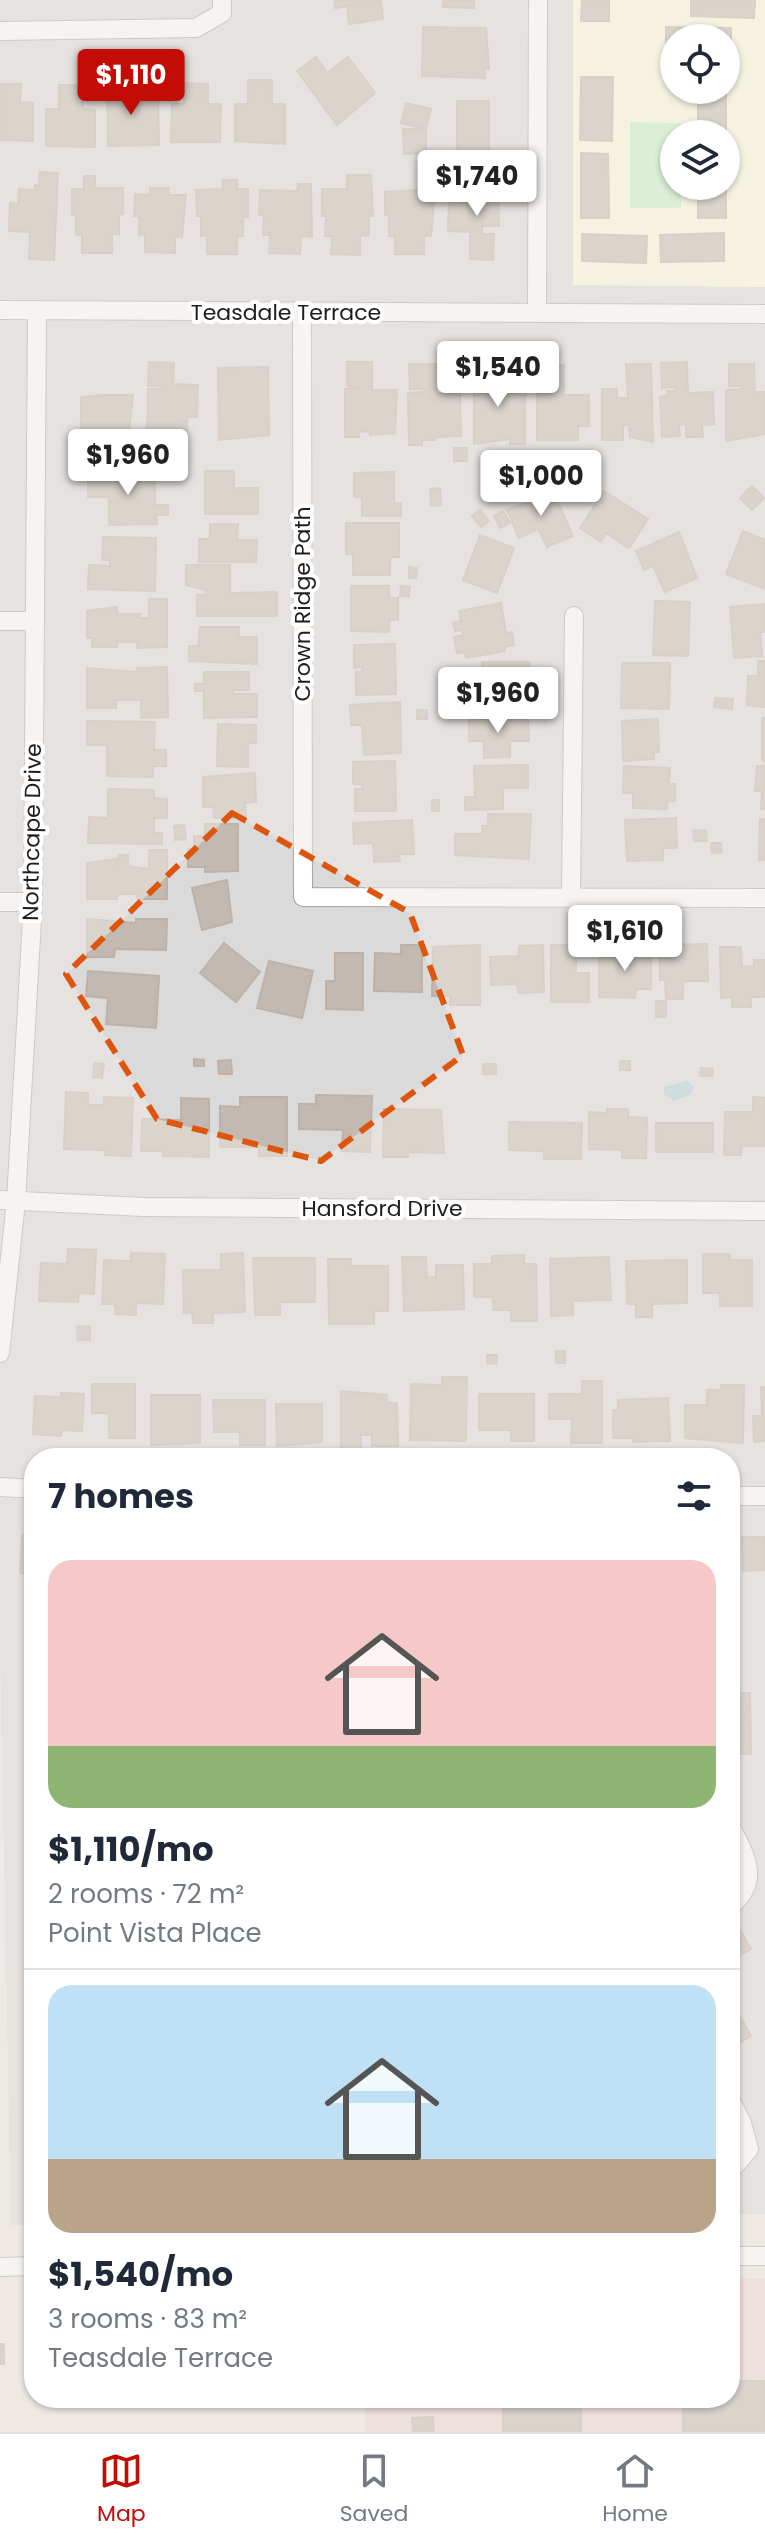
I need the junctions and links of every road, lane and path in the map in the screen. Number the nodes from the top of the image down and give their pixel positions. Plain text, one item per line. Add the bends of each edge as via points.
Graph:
1 (222, 0) edge
2 (538, 0) edge
3 (0, 31) edge
4 (0, 310) edge
5 (37, 310) junction
6 (302, 312) junction
7 (537, 313) junction
8 (765, 314) edge
9 (574, 616) dead end
10 (0, 621) edge
11 (33, 621) junction
12 (571, 897) junction
13 (765, 898) edge
14 (0, 902) edge
15 (33, 902) junction
16 (8, 1200) edge
17 (765, 1211) edge
18 (0, 1353) edge
19 (0, 1487) edge
20 (24, 1488) edge
21 (740, 1496) edge
22 (765, 1496) edge
23 (740, 1844) edge
24 (740, 1898) edge
25 (740, 2119) edge
26 (740, 2159) edge
27 (740, 2256) edge
28 (765, 2256) edge
29 (24, 2266) edge
30 (0, 2267) edge

1 - 3 street via 222,13 196,28
2 - 7 street
4 - 5 street, Teasdale Terrace
5 - 6 street, Teasdale Terrace
5 - 11 street, Northcape Drive
6 - 7 street, Teasdale Terrace
6 - 12 street, Crown Ridge Path via 303,897
7 - 8 street, Teasdale Terrace
9 - 12 street
10 - 11 street
11 - 15 street, Northcape Drive
12 - 13 street
14 - 15 street
15 - 16 street, Northcape Drive
16 - 17 street, Hansford Drive via 143,1207
16 - 18 street, Northcape Drive
19 - 20 street
21 - 22 street
23 - 24 street via 750,1879
25 - 26 street via 749,2149
27 - 28 street
29 - 30 street

